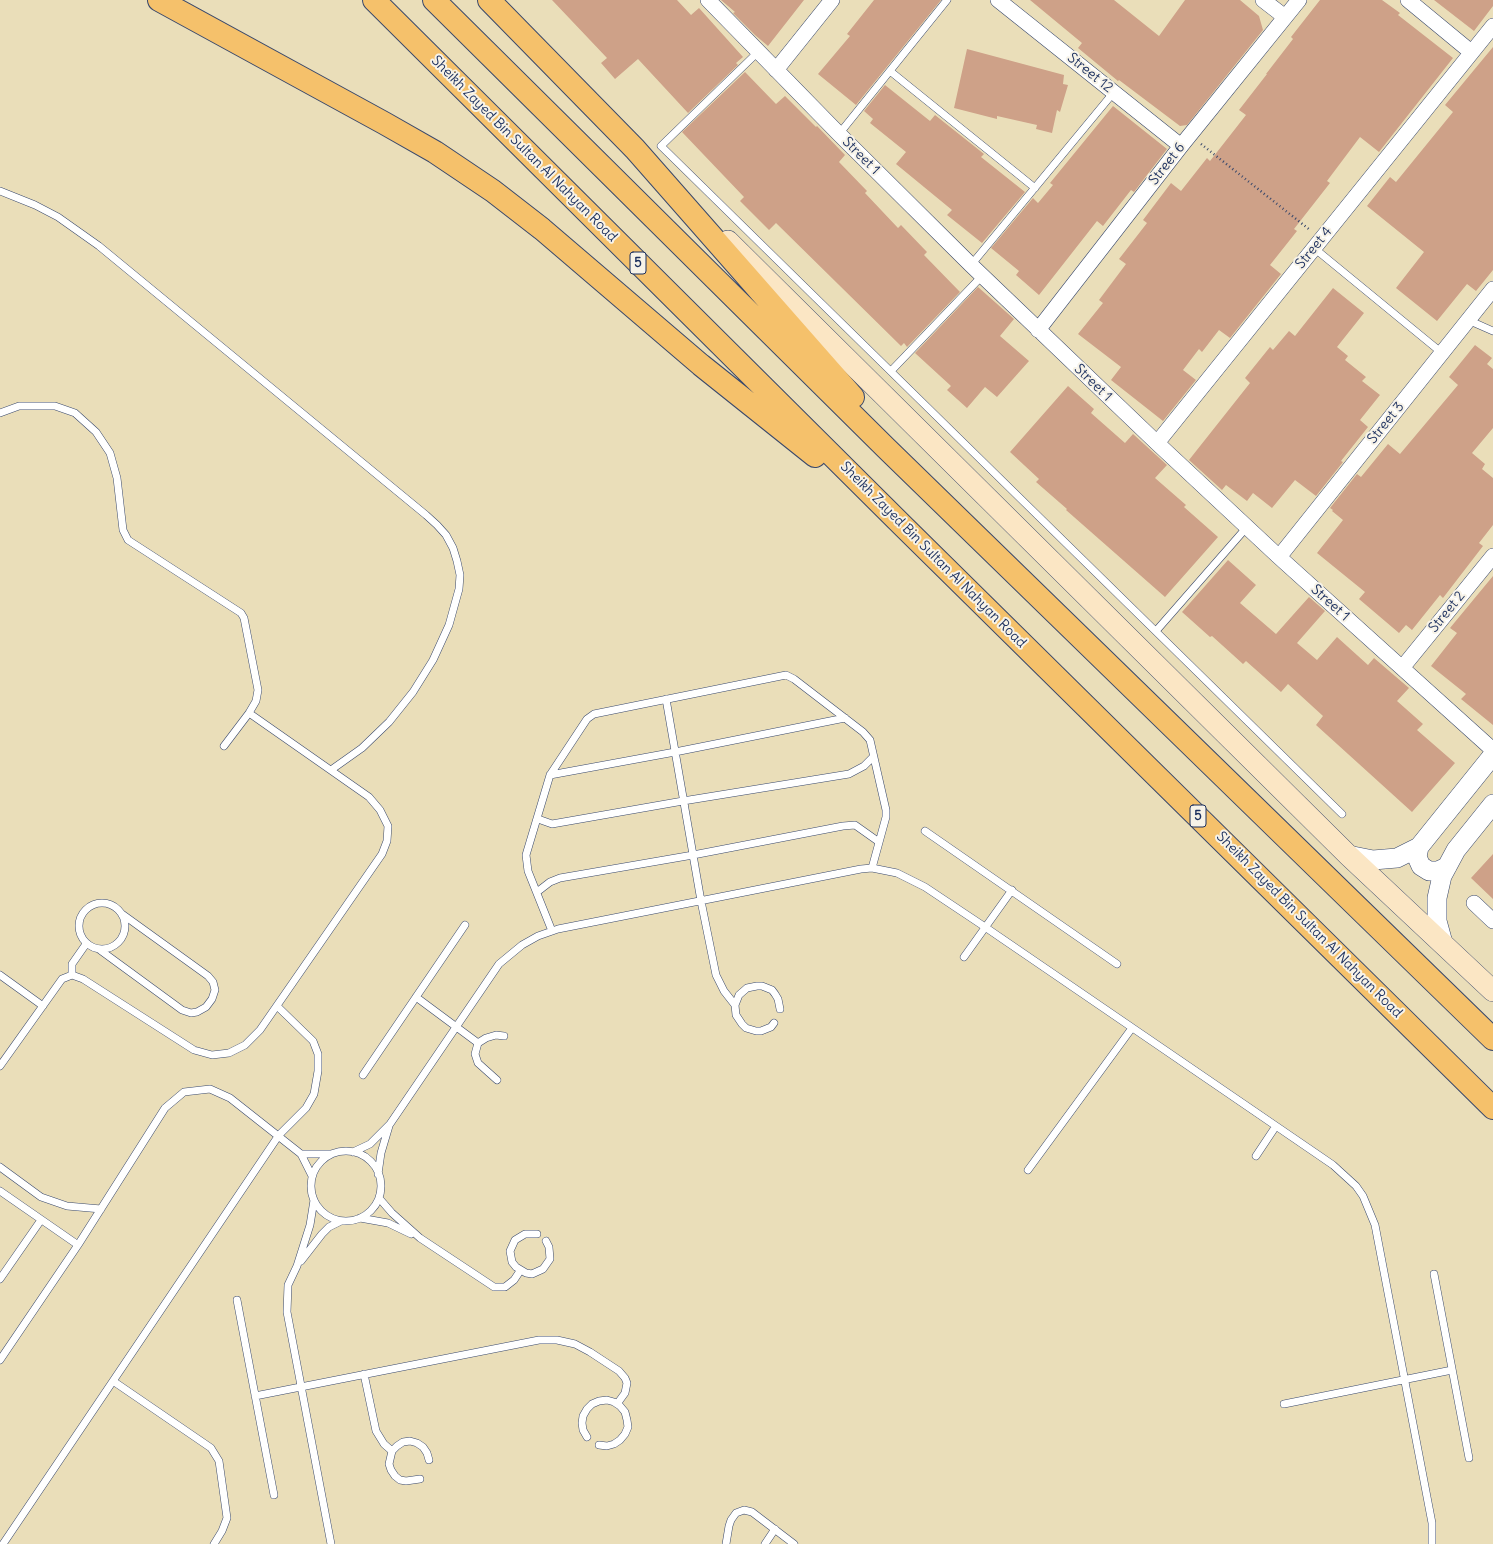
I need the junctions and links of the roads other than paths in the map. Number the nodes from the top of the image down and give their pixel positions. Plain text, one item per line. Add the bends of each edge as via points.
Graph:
1 (159, 0) edge
2 (188, 0) edge
3 (374, 0) edge
4 (434, 0) edge
5 (489, 0) edge
6 (708, 0) edge
7 (832, 0) edge
8 (947, 0) edge
9 (998, 0) edge
10 (1263, 0) edge
11 (1299, 0) edge
12 (1408, 0) edge
13 (1285, 18) junction
14 (1493, 26) edge
15 (758, 52) junction
16 (1471, 52) junction
17 (776, 70) junction
18 (890, 71) junction
19 (297, 74) junction
20 (1114, 92) junction
21 (839, 134) junction
22 (1185, 140) junction
23 (635, 149) junction
24 (1035, 188) junction
25 (0, 191) edge
26 (1317, 244) junction
27 (971, 265) junction
28 (982, 276) junction
29 (1493, 289) edge
30 (1468, 320) junction
31 (1038, 330) junction
32 (1493, 331) edge
33 (1442, 353) junction
34 (891, 371) junction
35 (0, 413) edge
36 (1157, 443) junction
37 (886, 448) junction
38 (902, 525) junction
39 (1247, 527) junction
40 (1493, 556) edge
41 (1279, 557) junction
42 (1156, 631) junction
43 (1402, 668) junction
44 (666, 699) junction
45 (249, 713) junction
46 (845, 718) junction
47 (224, 746) dead end
48 (1493, 750) edge
49 (675, 752) junction
50 (1493, 755) edge
51 (874, 757) junction
52 (331, 770) junction
53 (550, 775) junction
54 (683, 801) junction
55 (1493, 804) edge
56 (1342, 814) dead end
57 (538, 818) junction
58 (925, 831) dead end
59 (879, 842) junction
60 (1419, 847) junction
61 (693, 855) junction
62 (1348, 855) junction
63 (1447, 867) junction
64 (872, 868) junction
65 (1012, 890) junction
66 (537, 892) junction
67 (701, 901) junction
68 (1474, 903) dead end
69 (122, 914) junction
70 (1493, 921) edge
71 (466, 925) dead end
72 (985, 927) junction
73 (552, 930) junction
74 (1443, 943) junction
75 (86, 944) junction
76 (100, 950) junction
77 (964, 957) dead end
78 (1117, 964) dead end
79 (0, 975) edge
80 (72, 975) junction
81 (1493, 991) edge
82 (416, 997) junction
83 (735, 1005) junction
84 (43, 1006) junction
85 (277, 1006) junction
86 (780, 1009) dead end
87 (774, 1023) dead end
88 (456, 1027) junction
89 (1132, 1028) junction
90 (504, 1036) dead end
91 (1493, 1039) edge
92 (478, 1043) junction
93 (0, 1066) edge
94 (363, 1075) dead end
95 (497, 1080) dead end
96 (1493, 1108) edge
97 (390, 1124) junction
98 (1276, 1126) junction
99 (279, 1135) junction
100 (353, 1152) junction
101 (301, 1154) junction
102 (331, 1154) junction
103 (1256, 1156) dead end
104 (0, 1167) edge
105 (1028, 1170) dead end
106 (378, 1174) junction
107 (312, 1176) junction
108 (0, 1191) edge
109 (379, 1198) junction
110 (314, 1200) junction
111 (101, 1209) junction
112 (360, 1218) junction
113 (41, 1220) junction
114 (340, 1221) junction
115 (537, 1234) dead end
116 (420, 1238) junction
117 (546, 1241) dead end
118 (78, 1245) junction
119 (297, 1266) junction
120 (520, 1271) junction
121 (1434, 1274) dead end
122 (0, 1279) edge
123 (237, 1300) dead end
124 (0, 1360) edge
125 (1452, 1370) junction
126 (364, 1374) junction
127 (1404, 1380) junction
128 (113, 1381) junction
129 (301, 1386) junction
130 (255, 1396) junction
131 (617, 1404) junction
132 (1284, 1404) dead end
133 (587, 1437) dead end
134 (599, 1446) dead end
135 (392, 1451) junction
136 (1469, 1458) dead end
137 (429, 1460) dead end
138 (420, 1479) dead end
139 (274, 1495) dead end
140 (775, 1529) junction
141 (791, 1543) edge
142 (3, 1544) edge
143 (214, 1544) edge
144 (331, 1544) edge
145 (726, 1544) edge
146 (766, 1544) edge
147 (1432, 1544) edge

1 - 19 highway
2 - 19 highway
3 - 38 highway, Sheikh Zayed Bin Sultan Al Nahyan Road / 5
4 - 37 highway
5 - 23 highway
6 - 15 street, Street 1
7 - 17 street
8 - 18 lane
9 - 20 street, Street 12
10 - 13 street
11 - 13 street, Street 6
12 - 16 street
13 - 22 street, Street 6
14 - 16 street, Street 4
15 - 17 street, Street 1
15 - 34 lane via 661,146
16 - 26 street, Street 4
17 - 21 street, Street 1
18 - 21 lane
18 - 24 lane
19 - 38 highway via 435,152 493,191 542,229 701,365
20 - 22 street, Street 12
20 - 24 lane
21 - 27 street, Street 1
22 - 31 street, Street 6
23 - 37 highway via 855,399
23 - 62 main road
24 - 27 lane
25 - 52 lane via 58,217 99,246 437,524 446,535 457,561 459,589 449,625 433,660 413,692 389,722 362,748
26 - 33 lane
26 - 36 street, Street 4
27 - 28 street, Street 1
28 - 31 street, Street 1
28 - 34 lane
29 - 30 street, Street 3
30 - 32 lane
30 - 33 street, Street 3
31 - 36 street, Street 1
33 - 41 street, Street 3
34 - 42 lane
35 - 45 lane via 19,406 55,406 75,413 96,432 110,453 117,478 123,530 128,540 241,612 258,690 256,701
36 - 39 street, Street 1
37 - 91 highway
38 - 96 highway, Sheikh Zayed Bin Sultan Al Nahyan Road / 5
39 - 41 street, Street 1
39 - 42 lane
40 - 43 street, Street 2
41 - 43 street, Street 1
42 - 56 lane
43 - 48 street, Street 1
44 - 46 lane via 786,675 794,678
44 - 49 lane
44 - 53 lane via 594,714 587,719
45 - 47 lane
45 - 52 lane
46 - 49 lane
46 - 51 lane via 870,740
49 - 53 lane
49 - 54 lane
50 - 60 street
51 - 54 lane via 849,774
51 - 59 lane via 886,810
52 - 85 lane via 369,798 380,810 388,826 387,841 382,854
53 - 57 lane
54 - 57 lane via 552,824
54 - 61 lane
55 - 63 street via 1456,850
57 - 66 lane via 526,856 528,870
58 - 65 lane
59 - 61 lane via 856,825
59 - 64 lane
60 - 62 street via 1397,858 1373,860
60 - 63 street via 1417,856 1421,866 1429,871
61 - 66 lane via 560,878
61 - 67 lane
62 - 74 main road
63 - 74 street via 1436,898 1437,921
64 - 67 lane
64 - 72 lane via 912,879
65 - 72 lane
65 - 78 lane
66 - 73 lane
67 - 73 lane
67 - 83 lane via 716,975
68 - 70 street
69 - 75 lane via 117,908 103,903 96,903 84,911 78,925
69 - 76 lane via 125,921 124,935 120,942
69 - 76 lane via 208,976 213,982 212,999 206,1007 197,1012 182,1010
71 - 82 lane
72 - 77 lane
72 - 89 lane
73 - 88 lane via 522,945 499,964
74 - 81 main road
75 - 76 lane
75 - 80 lane via 72,964
79 - 84 lane
80 - 84 lane via 62,979
80 - 85 lane via 83,979 194,1050 212,1055 229,1053 245,1045 260,1030
82 - 88 lane
82 - 94 lane
83 - 86 lane via 743,991 757,986 772,990 778,999
83 - 87 lane via 736,1015 746,1028 756,1031 771,1027
84 - 93 lane
85 - 99 lane via 313,1041 318,1054 314,1094 306,1108
88 - 92 lane
88 - 97 lane
89 - 98 lane
89 - 105 lane
90 - 92 lane via 496,1035
92 - 95 lane via 475,1054 478,1063
97 - 100 lane via 370,1144
97 - 106 lane
98 - 103 lane
98 - 127 lane via 1333,1165 1363,1196 1375,1225
99 - 101 lane
99 - 111 lane via 230,1098 210,1089 184,1092 165,1108
99 - 128 lane
100 - 102 lane
100 - 106 lane via 369,1160
101 - 102 lane
101 - 107 lane
102 - 107 lane via 316,1167
104 - 111 lane via 42,1197 66,1206
106 - 109 lane
107 - 110 lane
108 - 113 lane
109 - 112 lane via 368,1213
109 - 116 lane
110 - 114 lane via 325,1214
110 - 119 lane via 310,1225
111 - 118 lane
112 - 114 lane
112 - 116 lane via 388,1223
113 - 118 lane
113 - 122 lane
114 - 119 lane via 322,1234
115 - 120 lane via 519,1236 511,1245 510,1257
116 - 120 lane via 494,1287 505,1287
117 - 120 lane via 550,1259 543,1269 532,1274
118 - 124 lane
119 - 129 lane via 288,1285 287,1306
121 - 125 lane
123 - 130 lane
125 - 127 lane
125 - 136 lane
126 - 129 lane
126 - 131 lane via 539,1340 557,1340 575,1344 619,1371 627,1384
126 - 135 lane via 376,1431
127 - 132 lane
127 - 147 lane via 1432,1523
128 - 142 lane
128 - 143 lane via 211,1448 218,1461 227,1518
129 - 130 lane
129 - 144 lane
130 - 139 lane
131 - 133 lane via 607,1400 599,1401 587,1409 582,1423
131 - 134 lane via 625,1412 628,1420 625,1434 614,1444
135 - 137 lane via 403,1442 410,1441 423,1447
135 - 138 lane via 389,1464 395,1476 406,1482
140 - 141 lane
140 - 145 lane via 752,1512 744,1510 736,1513 731,1520
140 - 146 lane

